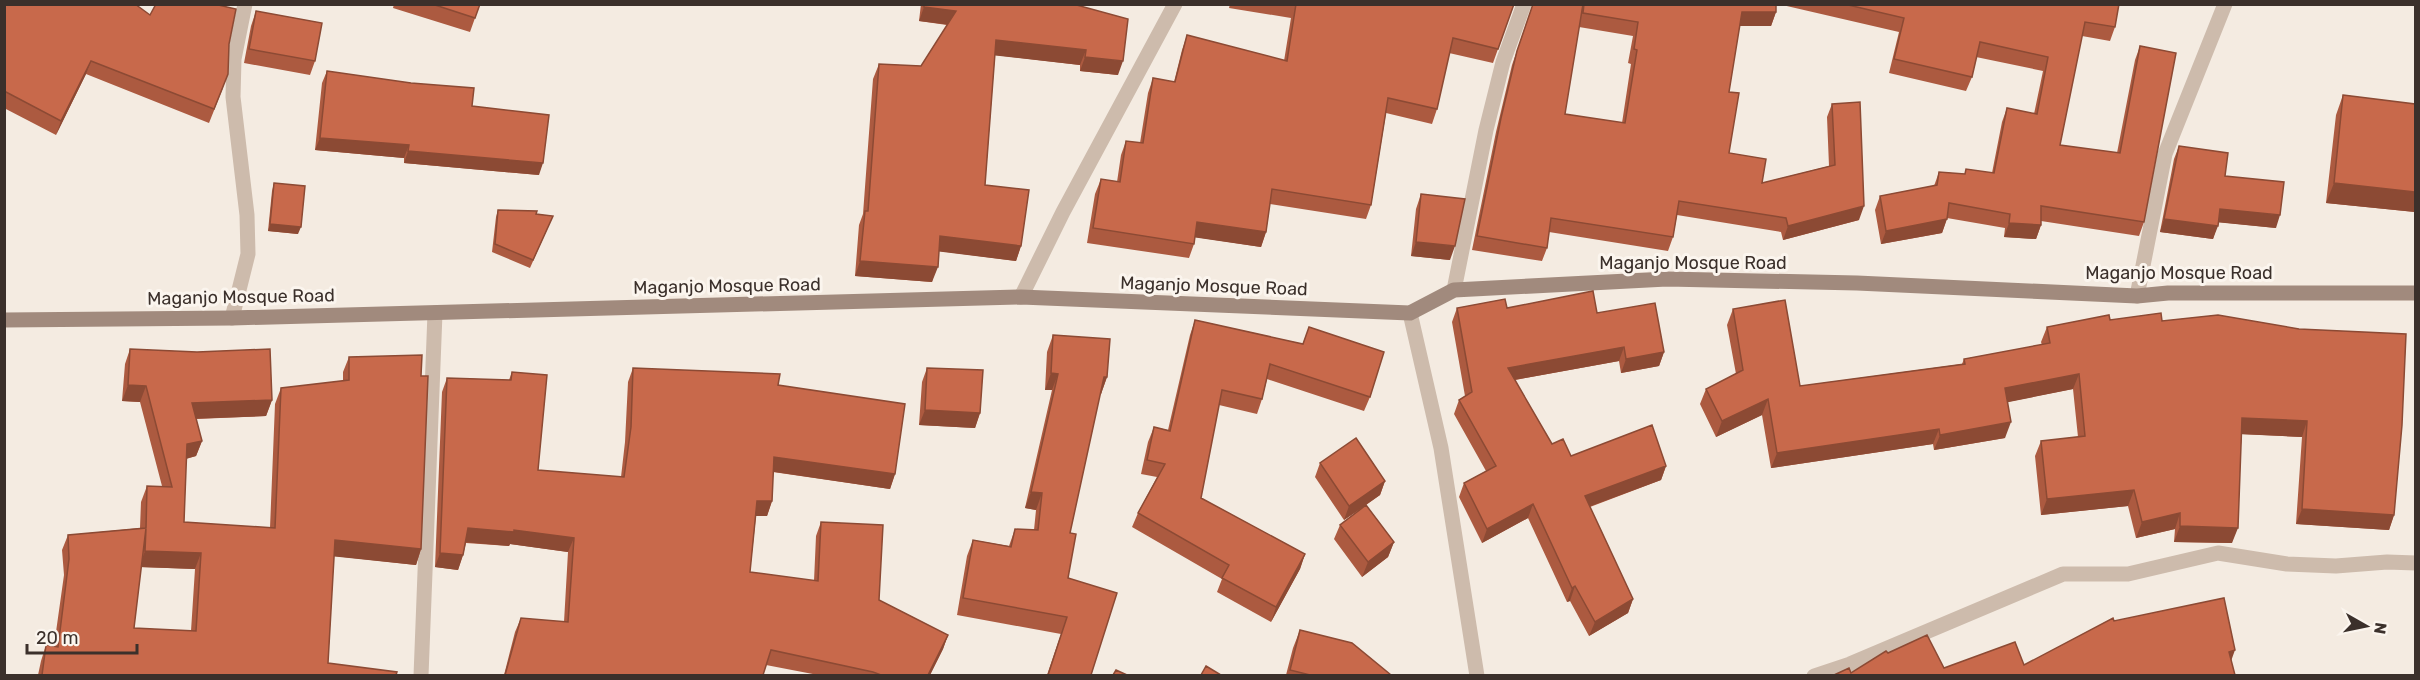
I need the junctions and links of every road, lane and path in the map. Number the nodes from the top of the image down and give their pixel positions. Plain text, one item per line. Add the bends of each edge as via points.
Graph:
1 (245, 4) edge
2 (1175, 4) edge
3 (1524, 4) edge
4 (2225, 4) edge
5 (1454, 290) junction
6 (2415, 293) edge
7 (2137, 296) junction
8 (1021, 297) junction
9 (435, 313) junction
10 (1410, 313) junction
11 (232, 318) junction
12 (4, 320) edge
13 (2415, 563) edge
14 (421, 675) edge
15 (1477, 675) edge
16 (1814, 675) edge

1 - 11 street via 234,59 233,97 248,254
2 - 8 street
3 - 5 street via 1503,62 1486,130
4 - 7 street via 2165,154
5 - 7 street, Maganjo Mosque Road via 1667,279
5 - 10 street, Maganjo Mosque Road
6 - 7 street, Maganjo Mosque Road
8 - 9 street, Maganjo Mosque Road
8 - 10 street, Maganjo Mosque Road
9 - 11 street, Maganjo Mosque Road
9 - 14 street
10 - 15 street via 1441,448
11 - 12 street, Maganjo Mosque Road
13 - 16 street via 2287,564 2218,553 2128,574 2063,574 1850,664

